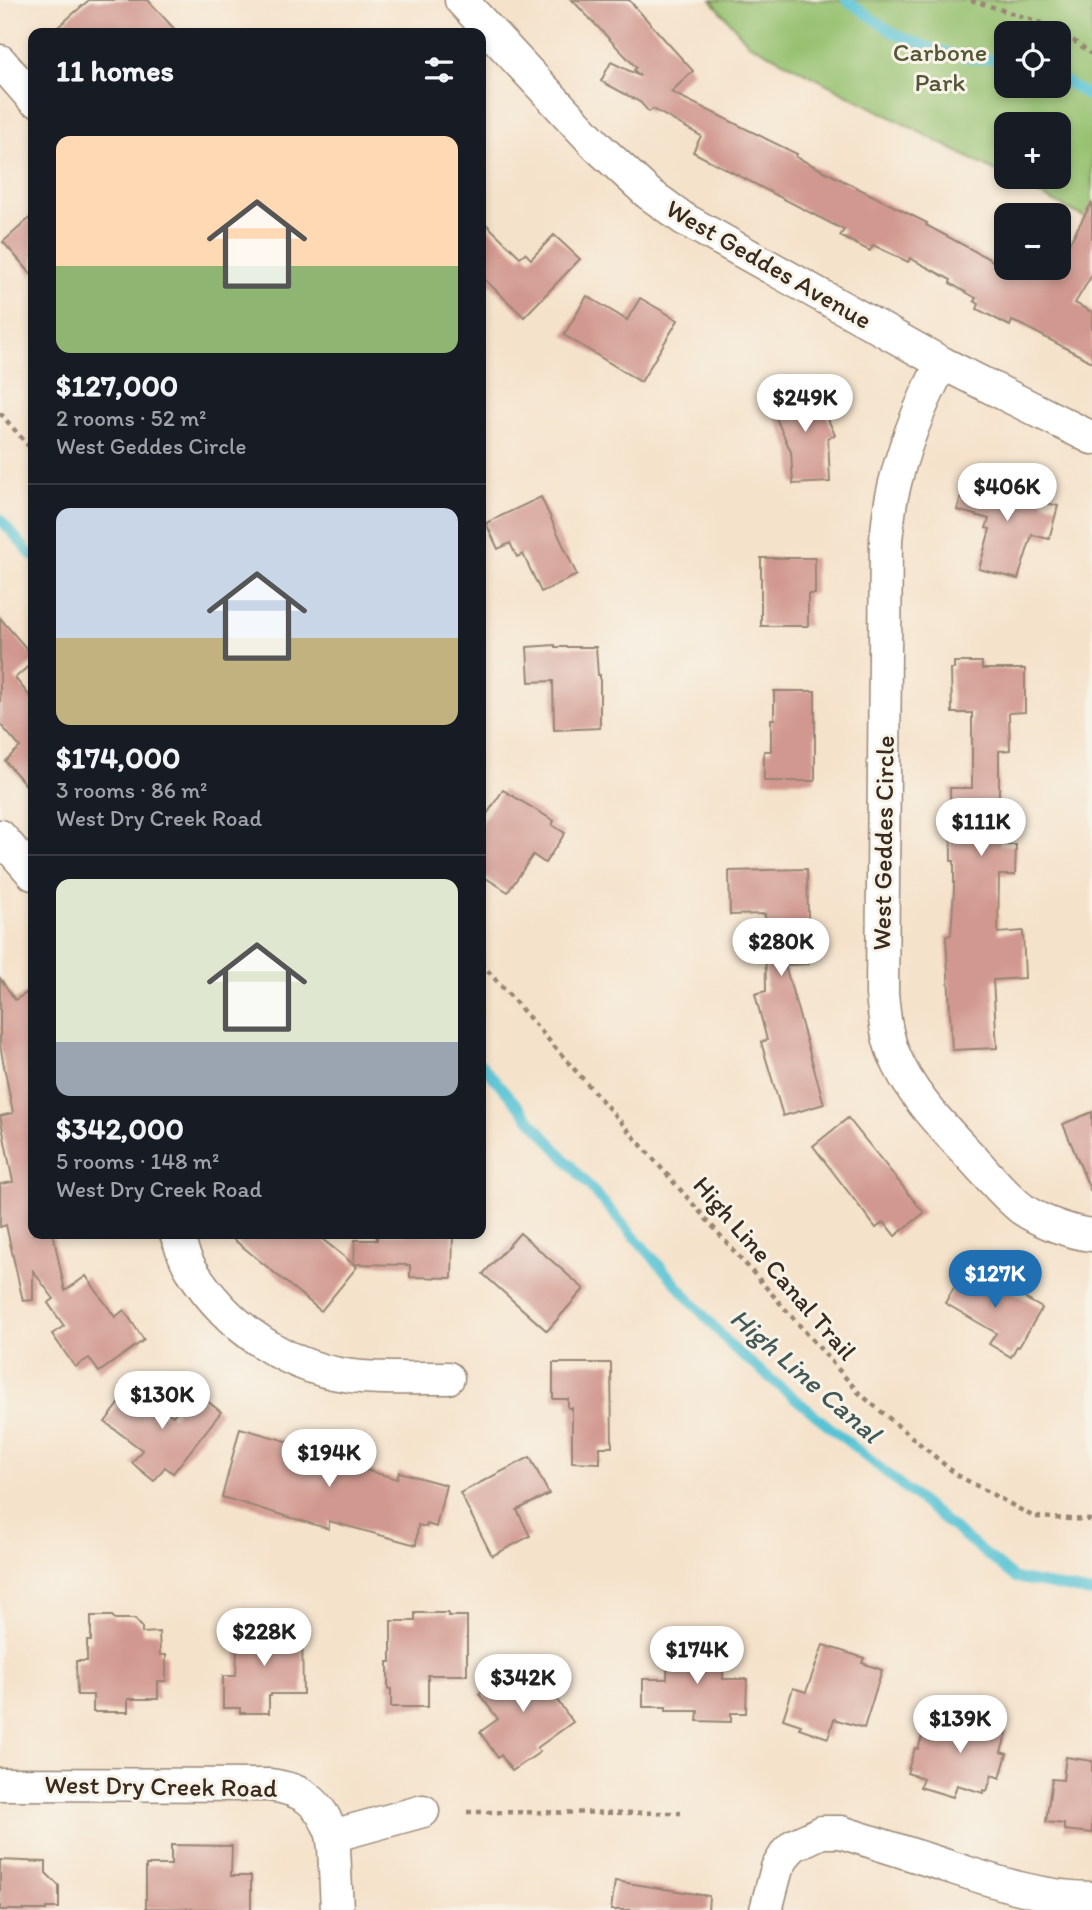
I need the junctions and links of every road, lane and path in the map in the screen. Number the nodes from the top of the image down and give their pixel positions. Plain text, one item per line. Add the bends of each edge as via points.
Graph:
1 (461, 0) edge
2 (971, 0) edge
3 (1092, 54) edge
4 (0, 61) edge
5 (28, 93) edge
6 (942, 363) junction
7 (0, 413) edge
8 (1092, 438) edge
9 (28, 445) edge
10 (0, 836) edge
11 (28, 868) edge
12 (486, 969) edge
13 (1092, 1235) edge
14 (178, 1239) edge
15 (448, 1378) dead end
16 (1092, 1520) edge
17 (0, 1784) edge
18 (423, 1811) dead end
19 (467, 1812) dead end
20 (681, 1813) dead end
21 (332, 1834) junction
22 (1092, 1898) edge
23 (337, 1910) edge
24 (766, 1910) edge

1 - 6 street, West Geddes Avenue via 598,147 648,193 684,219
2 - 3 path via 1039,22
4 - 5 street
6 - 8 street, West Geddes Avenue
6 - 13 street, West Geddes Circle via 906,441 891,497 886,540 884,1021 910,1086 1006,1194 1024,1210 1067,1230
7 - 9 path
10 - 11 street
12 - 16 path, High Line Canal Trail via 859,1393 957,1475 1034,1517
14 - 15 street via 189,1266 218,1306 252,1336 294,1361 360,1377
17 - 21 street, West Dry Creek Road via 289,1788 306,1796 325,1815
18 - 21 street
19 - 20 path
21 - 23 street
22 - 24 street via 1007,1884 841,1832 822,1832 787,1852 777,1868

